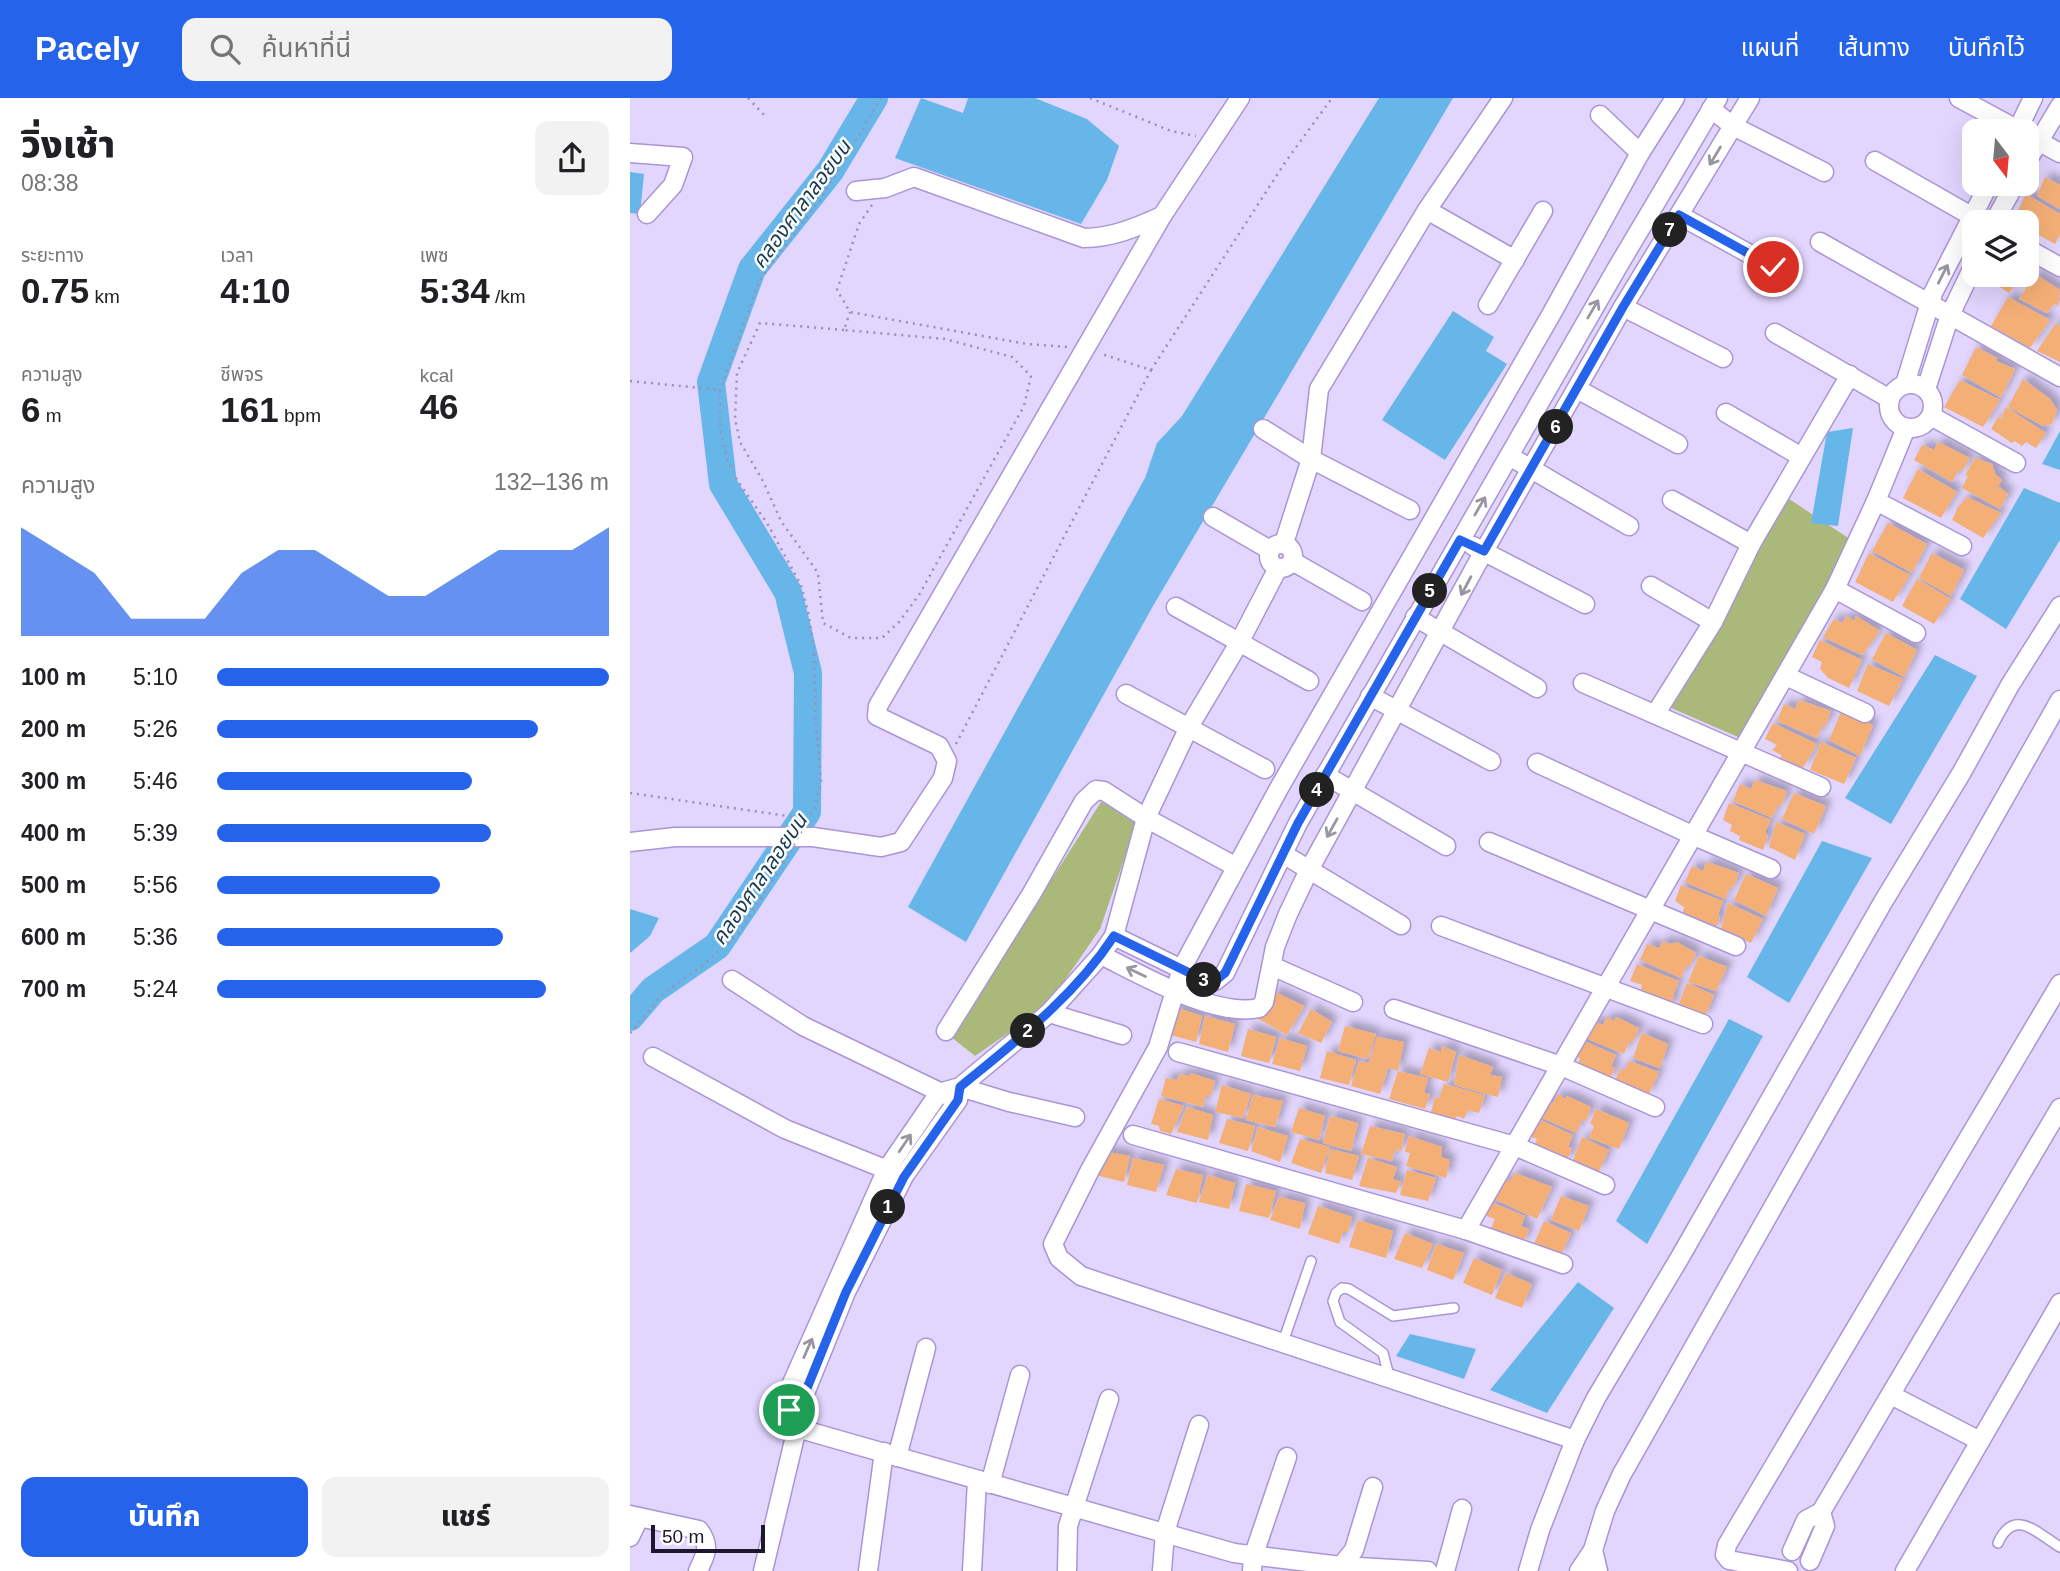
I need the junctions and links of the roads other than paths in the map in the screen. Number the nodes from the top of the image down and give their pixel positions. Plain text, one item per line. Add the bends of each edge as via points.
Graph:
1 (1240, 98) edge
2 (1503, 98) edge
3 (1675, 98) edge
4 (1751, 98) edge
5 (1959, 98) edge
6 (2033, 98) edge
7 (1715, 104) edge
8 (2060, 106) edge
9 (1600, 115) dead end
10 (1997, 119) edge
11 (2028, 119) edge
12 (2039, 122) edge
13 (1733, 126) junction
14 (2039, 142) edge
15 (630, 153) edge
16 (1640, 153) junction
17 (2060, 153) edge
18 (1875, 161) dead end
19 (1824, 172) dead end
20 (856, 191) dead end
21 (1427, 210) junction
22 (1962, 210) edge
23 (1544, 211) dead end
24 (647, 214) dead end
25 (1679, 215) junction
26 (1163, 216) junction
27 (1820, 242) dead end
28 (1962, 246) edge
29 (2039, 255) edge
30 (1515, 260) junction
31 (1773, 267) dead end
32 (2060, 267) edge
33 (1963, 287) edge
34 (1930, 304) junction
35 (1488, 305) dead end
36 (1623, 307) junction
37 (1950, 315) junction
38 (1775, 333) dead end
39 (1723, 358) dead end
40 (1850, 375) junction
41 (2060, 377) edge
42 (1905, 384) junction
43 (1577, 389) junction
44 (1926, 389) junction
45 (1890, 399) junction
46 (1726, 413) dead end
47 (1931, 416) junction
48 (1906, 428) junction
49 (1263, 429) dead end
50 (1678, 444) dead end
51 (1509, 456) junction
52 (1800, 456) junction
53 (1311, 459) junction
54 (2016, 463) dead end
55 (1533, 469) junction
56 (1672, 500) dead end
57 (1876, 501) junction
58 (1410, 510) dead end
59 (1213, 517) dead end
60 (1629, 526) dead end
61 (1460, 540) junction
62 (1751, 544) junction
63 (1962, 546) dead end
64 (1277, 547) junction
65 (1484, 551) junction
66 (1285, 565) junction
67 (1651, 586) dead end
68 (1835, 589) junction
69 (1362, 601) dead end
70 (1585, 604) dead end
71 (2060, 606) edge
72 (1176, 607) dead end
73 (1415, 617) junction
74 (1713, 622) junction
75 (1442, 631) junction
76 (1916, 633) dead end
77 (1239, 643) junction
78 (1786, 676) junction
79 (1309, 681) dead end
80 (1583, 683) dead end
81 (1537, 688) dead end
82 (1126, 694) dead end
83 (1370, 696) junction
84 (2060, 700) edge
85 (1396, 710) junction
86 (1656, 713) junction
87 (1865, 713) dead end
88 (1189, 727) junction
89 (1742, 751) junction
90 (1491, 761) dead end
91 (1536, 763) dead end
92 (1265, 769) dead end
93 (1325, 775) junction
94 (1821, 787) dead end
95 (1353, 791) junction
96 (1146, 818) junction
97 (1692, 835) junction
98 (630, 842) edge
99 (1489, 842) dead end
100 (1446, 846) dead end
101 (1283, 854) junction
102 (1229, 863) dead end
103 (1771, 869) dead end
104 (1309, 870) junction
105 (1652, 909) junction
106 (1401, 925) dead end
107 (1441, 926) dead end
108 (1114, 936) junction
109 (1736, 946) dead end
110 (1101, 955) junction
111 (1272, 966) junction
112 (1182, 968) junction
113 (732, 980) dead end
114 (2060, 984) edge
115 (1607, 986) junction
116 (1176, 993) junction
117 (1353, 1002) dead end
118 (1395, 1010) dead end
119 (1049, 1013) junction
120 (1703, 1024) dead end
121 (946, 1031) dead end
122 (1122, 1035) dead end
123 (1178, 1052) dead end
124 (653, 1057) dead end
125 (1561, 1066) junction
126 (939, 1093) junction
127 (959, 1093) junction
128 (1655, 1107) dead end
129 (2060, 1108) edge
130 (1075, 1117) dead end
131 (1133, 1135) dead end
132 (1515, 1146) junction
133 (895, 1173) junction
134 (1605, 1185) dead end
135 (1466, 1230) junction
136 (1311, 1261) dead end
137 (1563, 1264) dead end
138 (2060, 1303) edge
139 (1454, 1308) dead end
140 (1283, 1342) junction
141 (926, 1348) dead end
142 (1020, 1375) dead end
143 (1389, 1376) junction
144 (1891, 1395) junction
145 (1109, 1399) dead end
146 (1199, 1425) dead end
147 (797, 1428) junction
148 (1575, 1440) junction
149 (1980, 1441) junction
150 (890, 1455) junction
151 (1287, 1457) dead end
152 (983, 1482) junction
153 (1373, 1487) dead end
154 (1075, 1507) junction
155 (1462, 1509) dead end
156 (1821, 1512) junction
157 (635, 1517) edge
158 (1165, 1532) junction
159 (630, 1537) edge
160 (1998, 1544) dead end
161 (2060, 1547) edge
162 (1593, 1550) junction
163 (1788, 1563) edge
164 (1253, 1564) edge
165 (1808, 1566) edge
166 (1341, 1568) edge
167 (698, 1571) edge
168 (763, 1571) edge
169 (868, 1571) edge
170 (972, 1571) edge
171 (1067, 1571) edge
172 (1161, 1571) edge
173 (1428, 1571) edge
174 (1445, 1571) edge
175 (1528, 1571) edge
176 (1579, 1571) edge
177 (1598, 1571) edge
178 (1905, 1571) edge

1 - 26 street
2 - 21 street
3 - 16 street
4 - 13 street
5 - 10 street
6 - 11 street
7 - 13 street
51 -> 7 street
8 - 12 street
9 - 16 street
13 - 19 street
13 -> 25 street
14 - 17 street
15 - 24 street via 682,158 673,186
16 - 112 street via 1278,790
18 - 22 street
20 - 26 street via 885,188 914,177 1084,238 1124,232
21 - 30 street
21 - 53 street via 1319,389
23 - 30 street
25 - 31 street
25 - 36 street
26 - 98 street via 878,706 877,716 939,746 947,761 943,778 901,842 881,847 813,837 674,837
27 - 34 street
34 -> 28 street
29 - 32 street
30 - 35 street
33 - 37 street
34 - 37 street
34 - 42 street
36 - 39 street
36 - 43 street
37 - 41 street
37 - 44 street
38 - 40 street
40 - 45 street
40 - 52 street
42 - 44 street
42 - 45 street
43 - 50 street
43 - 55 street
44 - 47 street via 1933,402
45 - 48 street via 1890,414
46 - 52 street
47 - 48 street via 1921,426
47 - 54 street
48 - 57 street
49 - 53 street
51 - 55 street
61 -> 51 street
52 - 62 street
53 - 58 street
53 - 64 street
55 - 60 street
55 - 65 street
56 - 62 street
57 - 63 street
57 - 68 street
59 - 64 street
61 - 65 street
61 - 73 street
62 - 74 street
64 - 66 street via 1269,561
65 - 70 street
65 -> 75 street
66 - 69 street
66 - 77 street
67 - 74 street
68 - 76 street
68 - 78 street
71 - 148 street via 1883,902
72 - 77 street
73 - 75 street
73 - 83 street
74 - 86 street
75 - 81 street
75 - 85 street
77 - 79 street
77 - 88 street
78 - 87 street
78 - 89 street
80 - 86 street
82 - 88 street
83 - 85 street
83 - 93 street
84 - 162 street via 1622,1474
85 - 90 street
85 - 95 street
86 - 89 street
88 - 92 street
88 - 96 street
89 - 94 street
89 - 97 street
91 - 97 street
93 - 95 street
93 - 101 street
95 - 100 street
95 -> 104 street
96 - 102 street
96 - 108 street
96 - 121 street via 1104,791 1096,790 1084,801
97 - 103 street
97 - 105 street
99 - 105 street
101 - 104 street
101 - 112 street via 1225,973 1215,981 1204,980
104 - 106 street
104 - 111 street via 1275,947
105 - 109 street
105 - 115 street
107 - 115 street
108 - 110 street
108 - 112 street
116 -> 110 street
110 - 119 street
111 - 116 street via 1259,1009 1232,1010
111 - 117 street
112 - 116 street
113 - 126 street via 803,1026
114 - 163 street via 1727,1545 1729,1560
115 - 120 street
115 - 125 street
116 - 140 street via 1158,1047 1053,1244 1059,1258 1081,1276
118 - 125 street
119 - 122 street
119 - 127 street
123 - 132 street
124 - 133 street via 785,1129
125 - 128 street
125 - 132 street
126 - 127 street
133 -> 126 street
127 - 130 street
127 - 133 street
129 - 144 street
131 - 135 street
132 - 134 street
132 - 135 street
133 - 147 street via 785,1399 790,1421
135 - 137 street
136 - 140 lane
138 - 149 street
139 - 143 lane via 1393,1316 1349,1289 1336,1293 1332,1301 1340,1322 1383,1353
140 - 143 street
141 - 150 street
142 - 152 street
143 - 148 street
144 - 149 street
144 - 156 street
145 - 154 street
146 - 158 street
147 - 150 street
147 - 168 street
148 - 175 street
149 - 178 street
150 - 152 street
150 - 169 street
151 - 164 street
152 - 154 street
152 - 170 street
153 - 166 street via 1354,1550
154 - 158 street
154 - 171 street via 1068,1526
155 - 174 street
156 - 163 street via 1806,1520
156 - 165 street via 1825,1526
157 - 159 street
157 - 167 street via 699,1530 707,1550
158 - 164 street
158 - 172 street
160 - 161 lane via 2014,1523
162 - 176 street
162 - 177 street
164 - 166 street
166 - 173 street

